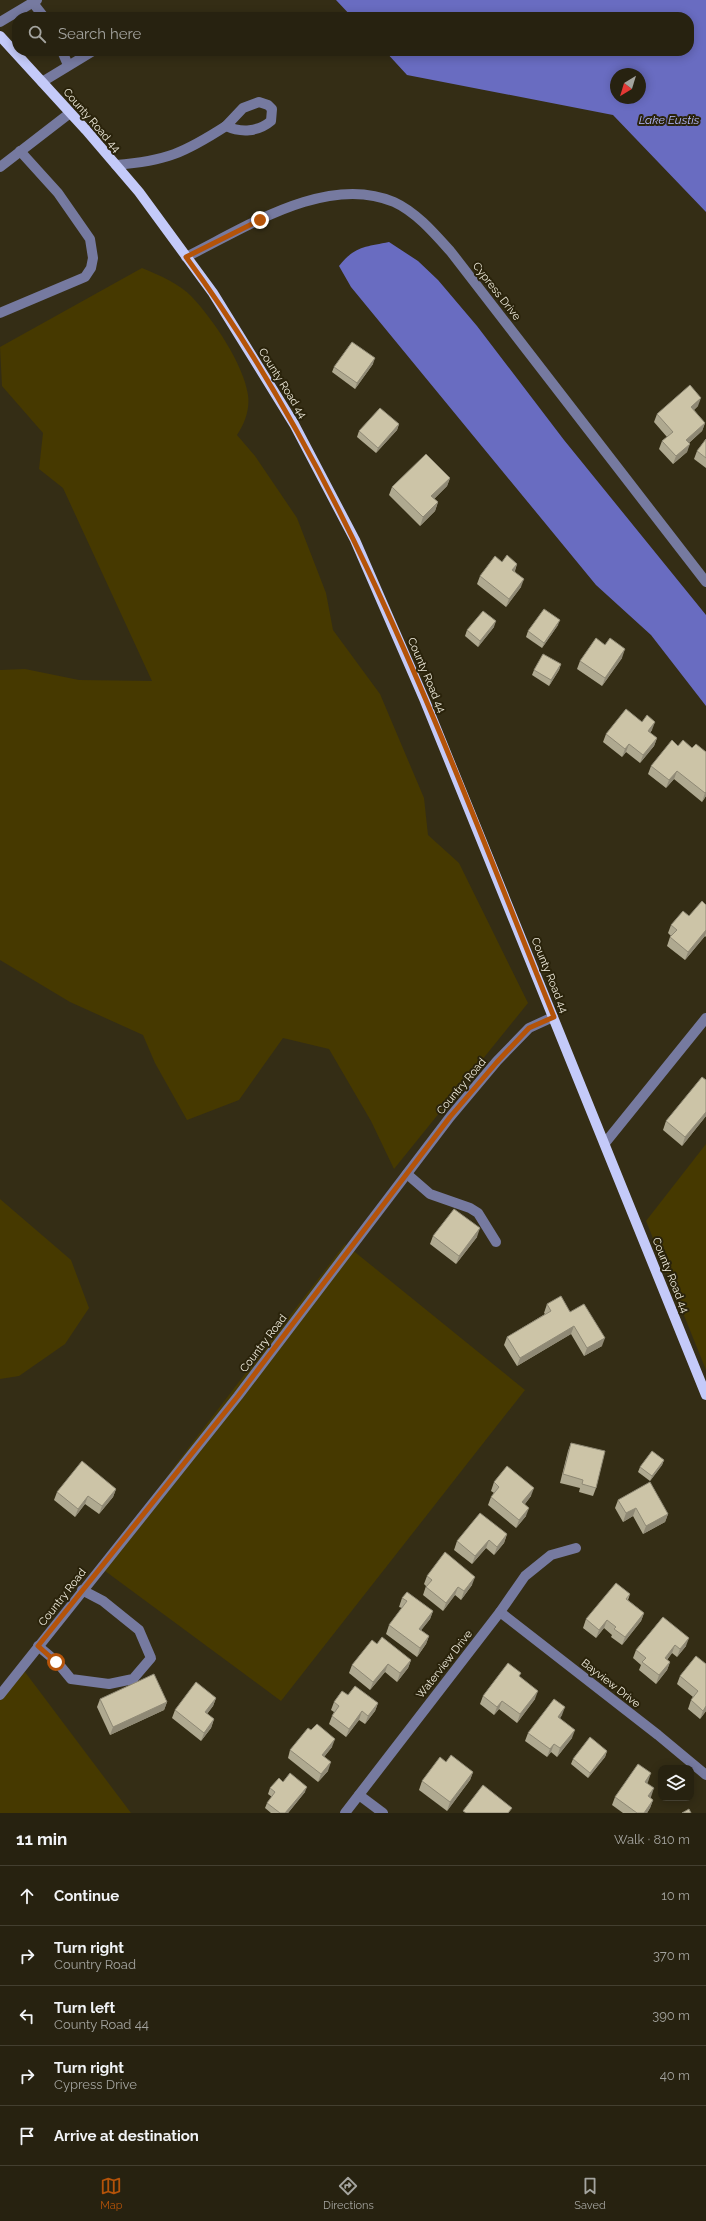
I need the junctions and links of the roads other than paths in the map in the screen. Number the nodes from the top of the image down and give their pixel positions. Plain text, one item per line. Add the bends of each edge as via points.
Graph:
1 (35, 1) edge
2 (17, 12) edge
3 (41, 12) edge
4 (12, 15) edge
5 (0, 22) edge
6 (0, 36) edge
7 (12, 49) edge
8 (18, 56) edge
9 (64, 56) edge
10 (84, 56) edge
11 (68, 65) junction
12 (42, 82) junction
13 (70, 113) junction
14 (226, 126) dead end
15 (20, 151) junction
16 (116, 165) junction
17 (0, 167) edge
18 (186, 257) junction
19 (0, 313) edge
20 (706, 582) edge
21 (554, 1017) junction
22 (706, 1018) edge
23 (605, 1143) junction
24 (407, 1174) junction
25 (496, 1242) dead end
26 (706, 1395) edge
27 (576, 1548) dead end
28 (82, 1590) junction
29 (500, 1612) junction
30 (38, 1646) junction
31 (0, 1695) edge
32 (706, 1775) edge
33 (359, 1795) junction
34 (345, 1813) edge
35 (383, 1813) edge

1 - 2 street
1 - 3 street
4 - 5 street
6 - 7 main road, County Road 44
8 - 12 main road, County Road 44
9 - 11 street
10 - 11 street
11 - 12 street
12 - 13 main road, County Road 44
13 - 15 street
13 - 16 main road, County Road 44
14 - 16 street via 174,156
15 - 17 street
15 - 19 street via 58,193 90,239 93,258 91,268 85,277
16 - 18 main road, County Road 44
18 - 20 street, Cypress Drive via 260,220 322,196 339,193 358,194 395,202 432,230 451,252
18 - 21 main road, County Road 44 via 213,293 294,424 355,540 425,701
21 - 23 main road, County Road 44
21 - 24 street, Country Road via 529,1028 497,1062 450,1117
22 - 23 street
23 - 26 main road, County Road 44
24 - 25 street via 430,1194 470,1208 478,1214
24 - 28 street, Country Road via 238,1396
27 - 29 street, Waterview Drive via 551,1555 537,1564 525,1576
28 - 30 street, Country Road
28 - 30 street via 102,1601 138,1630 151,1658 133,1679 109,1684 71,1679
29 - 32 street, Bayview Drive
29 - 33 street, Waterview Drive
30 - 31 street, Country Road
33 - 34 street, Waterview Drive
33 - 35 street

